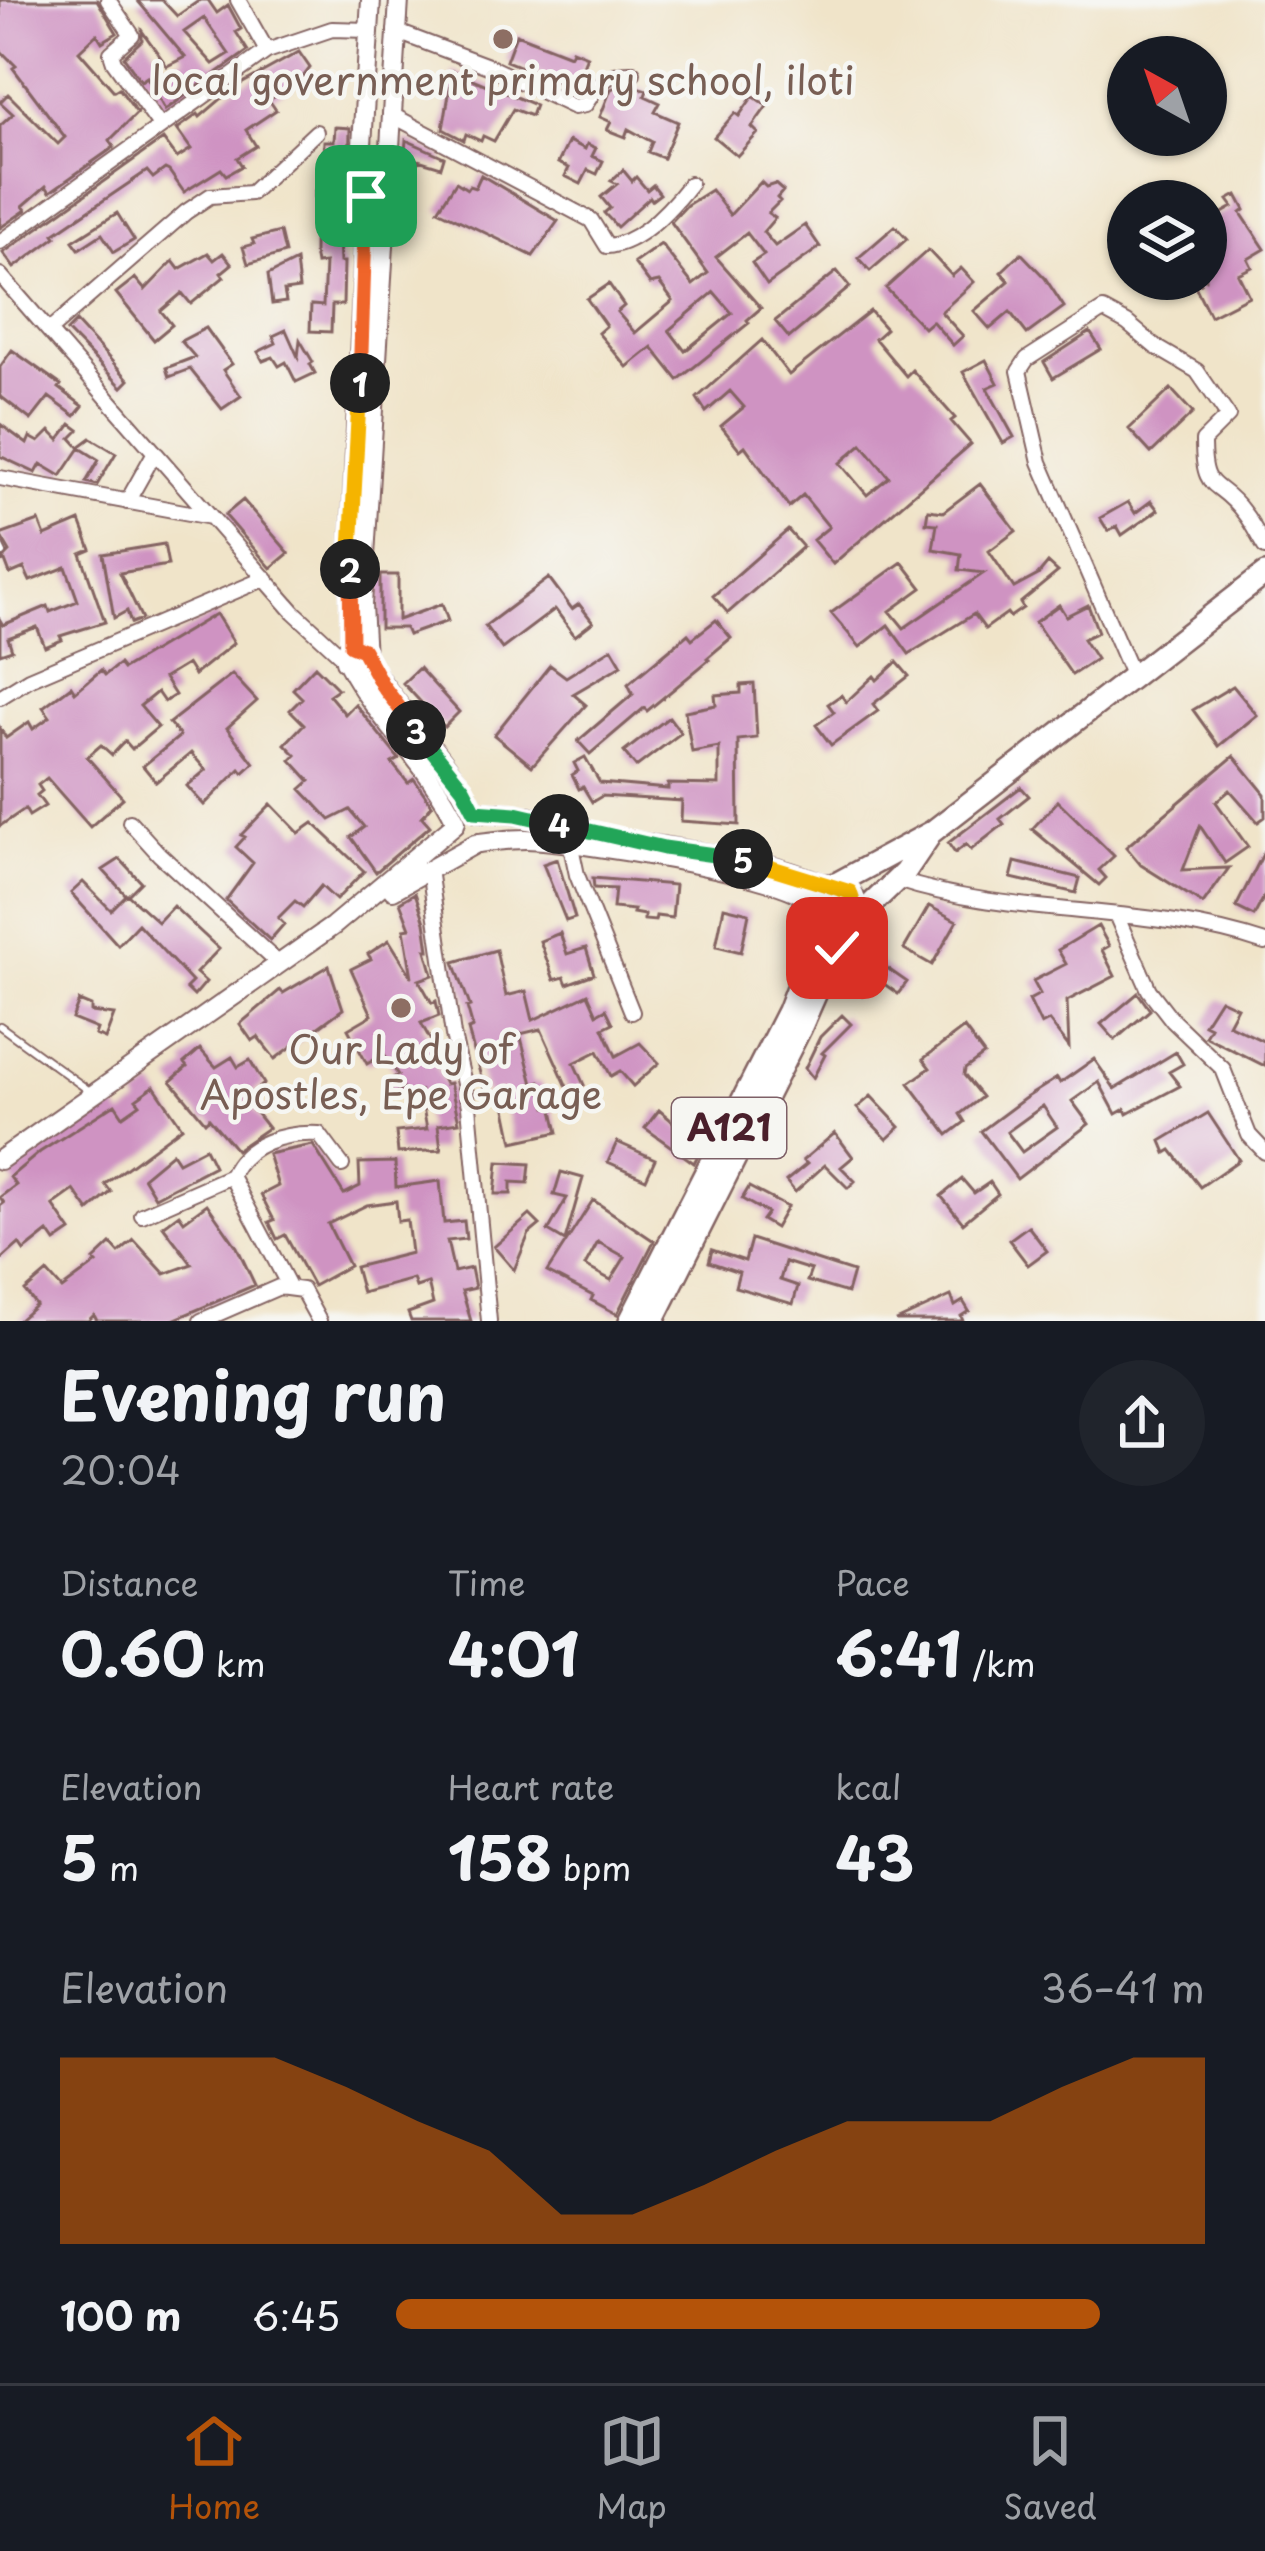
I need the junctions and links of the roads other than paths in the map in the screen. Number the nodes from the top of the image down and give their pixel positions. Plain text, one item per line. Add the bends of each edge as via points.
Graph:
1 (108, 0) edge
2 (238, 0) edge
3 (371, 0) edge
4 (399, 0) edge
5 (369, 30) junction
6 (395, 31) junction
7 (267, 52) junction
8 (633, 73) dead end
9 (390, 113) junction
10 (160, 126) junction
11 (316, 131) dead end
12 (691, 184) dead end
13 (0, 242) edge
14 (0, 274) edge
15 (49, 331) junction
16 (154, 452) junction
17 (0, 478) edge
18 (127, 502) junction
19 (212, 517) junction
20 (1265, 547) edge
21 (1265, 574) edge
22 (266, 578) junction
23 (354, 655) junction
24 (1133, 677) junction
25 (0, 697) edge
26 (477, 812) junction
27 (130, 822) dead end
28 (456, 822) junction
29 (932, 832) junction
30 (570, 842) junction
31 (477, 843) junction
32 (429, 869) junction
33 (897, 880) junction
34 (822, 889) junction
35 (858, 917) junction
36 (1117, 917) junction
37 (333, 926) junction
38 (807, 927) junction
39 (840, 938) junction
40 (1265, 943) edge
41 (278, 963) junction
42 (632, 1012) dead end
43 (0, 1026) edge
44 (94, 1094) junction
45 (1265, 1152) edge
46 (0, 1160) edge
47 (342, 1165) dead end
48 (231, 1176) junction
49 (142, 1215) dead end
50 (290, 1288) junction
51 (201, 1321) edge
52 (319, 1321) edge
53 (489, 1321) edge
54 (630, 1321) edge
55 (653, 1321) edge

1 - 10 street via 132,35 111,53 114,62
2 - 7 street
3 - 5 street
4 - 6 street
5 - 7 street via 332,29
5 - 23 street
6 - 8 street via 574,106 585,105 602,77
6 - 9 street
7 - 10 street
9 - 12 street via 591,220 607,246 660,217
9 - 23 street
10 - 13 street
11 - 15 street via 251,193 210,196 186,212
14 - 15 street
15 - 16 street
16 - 18 street
16 - 19 street
17 - 18 street
18 - 19 street
19 - 22 street
20 - 24 street via 1243,510 1203,470 1203,441 1228,416 1196,371 1103,310 1027,359 1019,371 1040,463
21 - 24 main road
22 - 23 street via 294,612
22 - 25 street
23 - 26 street
23 - 28 street via 365,696
24 - 29 main road
26 - 28 street
26 - 31 street via 489,830
26 - 34 street via 753,860
27 - 41 street
28 - 31 street via 459,839
28 - 37 street
29 - 33 main road
29 - 34 main road
30 - 31 street
30 - 34 street
30 - 42 street
31 - 32 street
32 - 37 street
32 - 53 street via 469,1106
33 - 35 main road
33 - 36 street via 1011,906
34 - 35 main road via 855,900
34 - 38 main road via 803,913
35 - 39 main road
36 - 40 street via 1200,924
36 - 45 street via 1149,990 1223,1069 1249,1135
37 - 41 street
38 - 39 main road via 822,939
38 - 54 main road, A121 via 788,1011
39 - 55 main road, A121
41 - 44 street
43 - 44 lane
44 - 46 street
47 - 48 street via 319,1134 306,1133 238,1157
48 - 49 street
48 - 50 street
50 - 51 street
50 - 52 street via 302,1290

